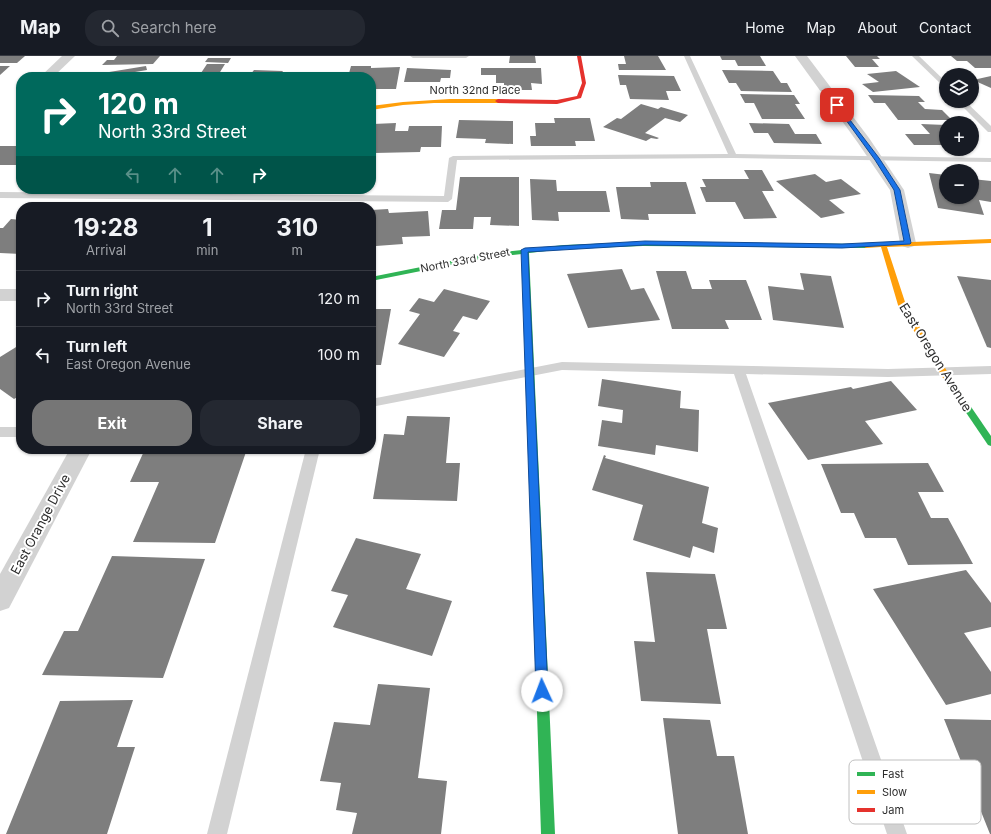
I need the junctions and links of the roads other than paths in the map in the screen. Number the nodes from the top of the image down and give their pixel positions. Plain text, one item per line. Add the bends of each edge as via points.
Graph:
1 (69, 56) edge
2 (413, 56) edge
3 (466, 56) edge
4 (579, 56) edge
5 (688, 56) edge
6 (800, 56) edge
7 (915, 56) edge
8 (51, 72) edge
9 (939, 79) edge
10 (376, 107) edge
11 (968, 108) edge
12 (991, 130) edge
13 (734, 156) junction
14 (877, 159) junction
15 (991, 160) edge
16 (0, 195) edge
17 (991, 241) edge
18 (908, 243) junction
19 (882, 244) junction
20 (525, 250) junction
21 (376, 278) edge
22 (0, 295) edge
23 (16, 295) edge
24 (739, 370) junction
25 (991, 370) edge
26 (943, 371) junction
27 (530, 374) junction
28 (376, 402) edge
29 (0, 432) edge
30 (16, 432) edge
31 (991, 443) edge
32 (78, 454) edge
33 (312, 454) edge
34 (0, 599) edge
35 (871, 760) edge
36 (893, 824) edge
37 (217, 834) edge
38 (548, 834) edge
39 (896, 834) edge

1 - 8 street
2 - 3 lane
4 - 10 street, North 32nd Place via 584,83 579,97 557,102 460,100 397,103
5 - 13 lane
6 - 14 street
7 - 9 lane
11 - 12 lane
13 - 14 lane
13 - 16 lane via 454,158 448,199
14 - 15 lane
14 - 18 street via 897,190
17 - 18 street, North 33rd Street
18 - 19 street, North 33rd Street
19 - 20 street, North 33rd Street via 842,246 645,243
19 - 26 street, East Oregon Avenue via 902,305
20 - 21 street, North 33rd Street via 488,254
20 - 27 street
22 - 23 street
24 - 26 lane via 888,373
24 - 27 lane via 562,366
24 - 35 lane
25 - 26 lane
26 - 31 street, East Oregon Avenue
27 - 28 lane
27 - 38 street
29 - 30 lane
32 - 34 street, East Orange Drive
33 - 37 lane
36 - 39 lane

